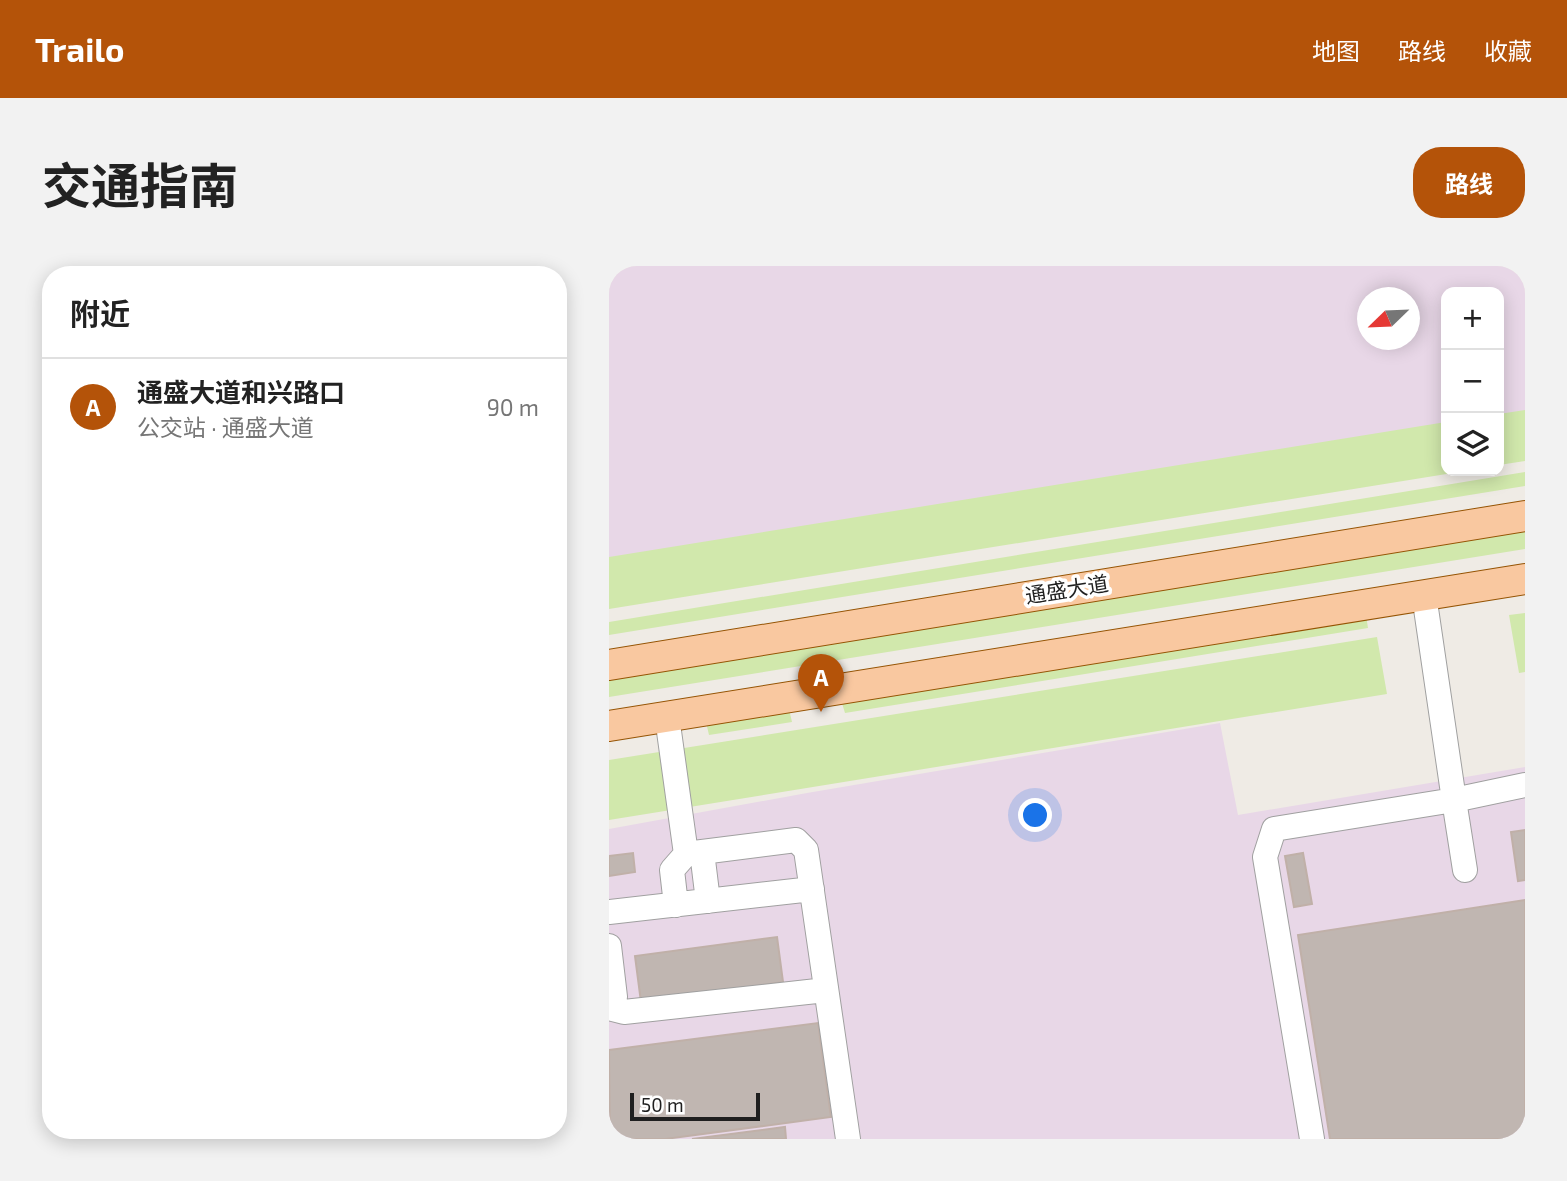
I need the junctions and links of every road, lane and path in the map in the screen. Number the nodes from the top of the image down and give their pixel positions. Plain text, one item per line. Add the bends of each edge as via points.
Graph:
1 (1525, 516) edge
2 (1525, 579) edge
3 (1424, 595) junction
4 (609, 665) edge
5 (667, 716) junction
6 (609, 726) edge
7 (1525, 785) edge
8 (1454, 800) junction
9 (694, 853) junction
10 (1465, 870) dead end
11 (812, 889) junction
12 (708, 901) junction
13 (676, 905) junction
14 (609, 912) edge
15 (609, 946) edge
16 (826, 990) junction
17 (609, 1008) edge
18 (848, 1139) edge
19 (1312, 1139) edge

1 - 4 main road, 通盛大道
2 - 3 main road
3 - 5 main road
3 - 8 lane
5 - 6 main road
5 - 9 lane
7 - 8 lane
8 - 10 lane
8 - 19 lane via 1274,829 1265,858
9 - 11 lane via 796,840 806,850
9 - 12 lane
9 - 13 lane via 672,870
11 - 12 lane
11 - 16 lane
12 - 13 lane
13 - 14 lane
15 - 17 lane via 615,997
16 - 17 lane via 624,1012
16 - 18 lane

